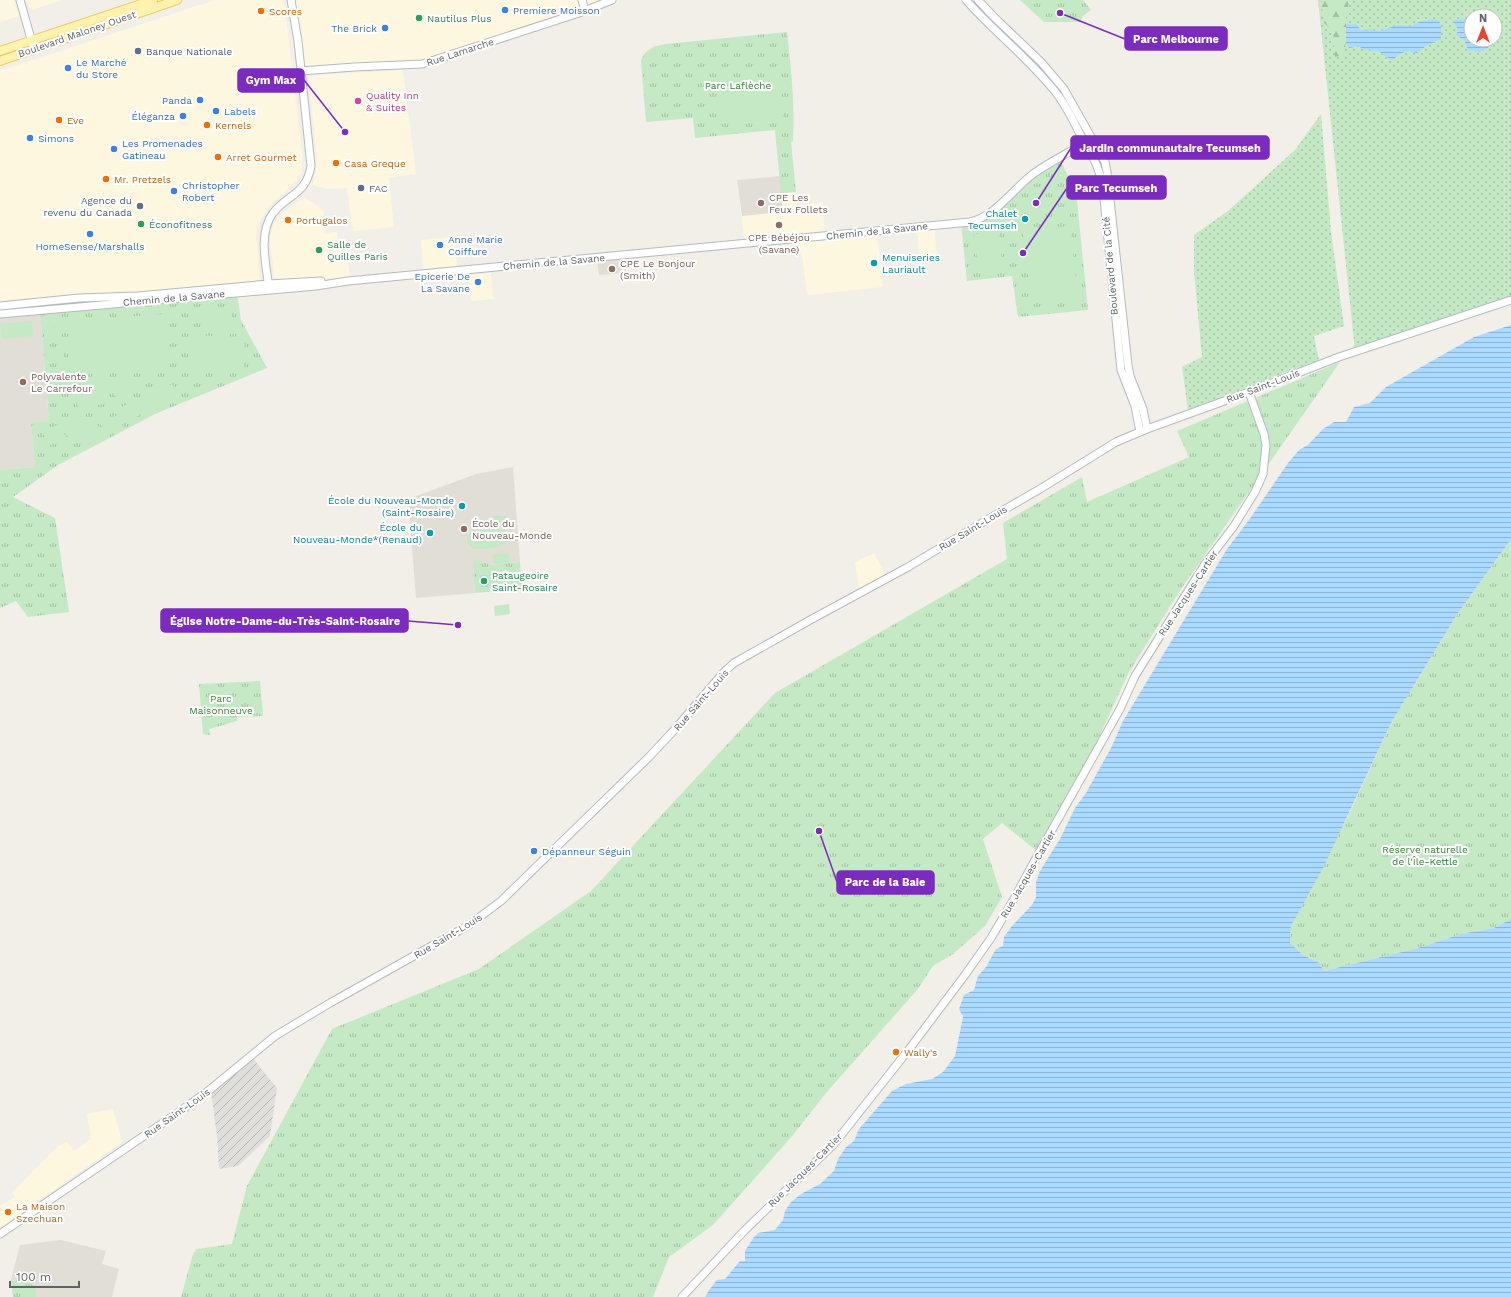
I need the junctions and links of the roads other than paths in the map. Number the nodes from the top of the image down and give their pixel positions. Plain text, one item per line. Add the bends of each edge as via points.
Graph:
1 (20, 0) edge
2 (153, 0) edge
3 (177, 0) edge
4 (291, 0) edge
5 (582, 0) edge
6 (590, 0) edge
7 (612, 0) edge
8 (966, 0) edge
9 (978, 0) edge
10 (593, 8) junction
11 (585, 11) junction
12 (34, 40) junction
13 (37, 49) junction
14 (0, 51) edge
15 (0, 61) edge
16 (302, 71) junction
17 (1092, 139) junction
18 (1085, 143) junction
19 (269, 287) junction
20 (1511, 300) edge
21 (0, 306) edge
22 (0, 314) edge
23 (1121, 341) junction
24 (1249, 392) junction
25 (1144, 431) junction
26 (0, 1234) edge
27 (682, 1297) edge

1 - 12 street
2 - 12 main road, Boulevard Maloney Ouest
3 - 13 main road, Boulevard Maloney Ouest
4 - 16 street
5 - 11 street
6 - 10 street
7 - 10 street, Rue Lamarche
8 - 18 street, Boulevard de la Cité via 1031,64 1056,93
9 - 17 street, Boulevard de la Cité via 1041,62 1064,89
10 - 11 street, Rue Lamarche
11 - 16 street, Rue Lamarche via 422,64
12 - 13 street
12 - 14 main road, Boulevard Maloney Ouest
13 - 15 main road, Boulevard Maloney Ouest
16 - 19 street via 311,166 302,187 273,213 267,224 265,248
17 - 18 street, Chemin de la Savane
17 - 23 street, Boulevard de la Cité via 1106,167
18 - 19 street, Chemin de la Savane via 1034,174 987,216 970,222 348,281 312,281
18 - 23 street, Boulevard de la Cité via 1100,169
19 - 21 street, Chemin de la Savane via 97,297
19 - 22 street, Chemin de la Savane
20 - 24 street, Rue Saint-Louis via 1339,357
23 - 25 street, Boulevard de la Cité via 1121,370
24 - 25 street, Rue Saint-Louis
24 - 27 street, Rue Jacques-Cartier via 1266,445 1262,474 1255,492 1234,526 1205,564 1135,676 1120,709 997,928 925,1029 834,1144 745,1230
25 - 26 street, Rue Saint-Louis via 1116,442 908,567 729,666 649,757 501,902 469,925 275,1036 207,1092

